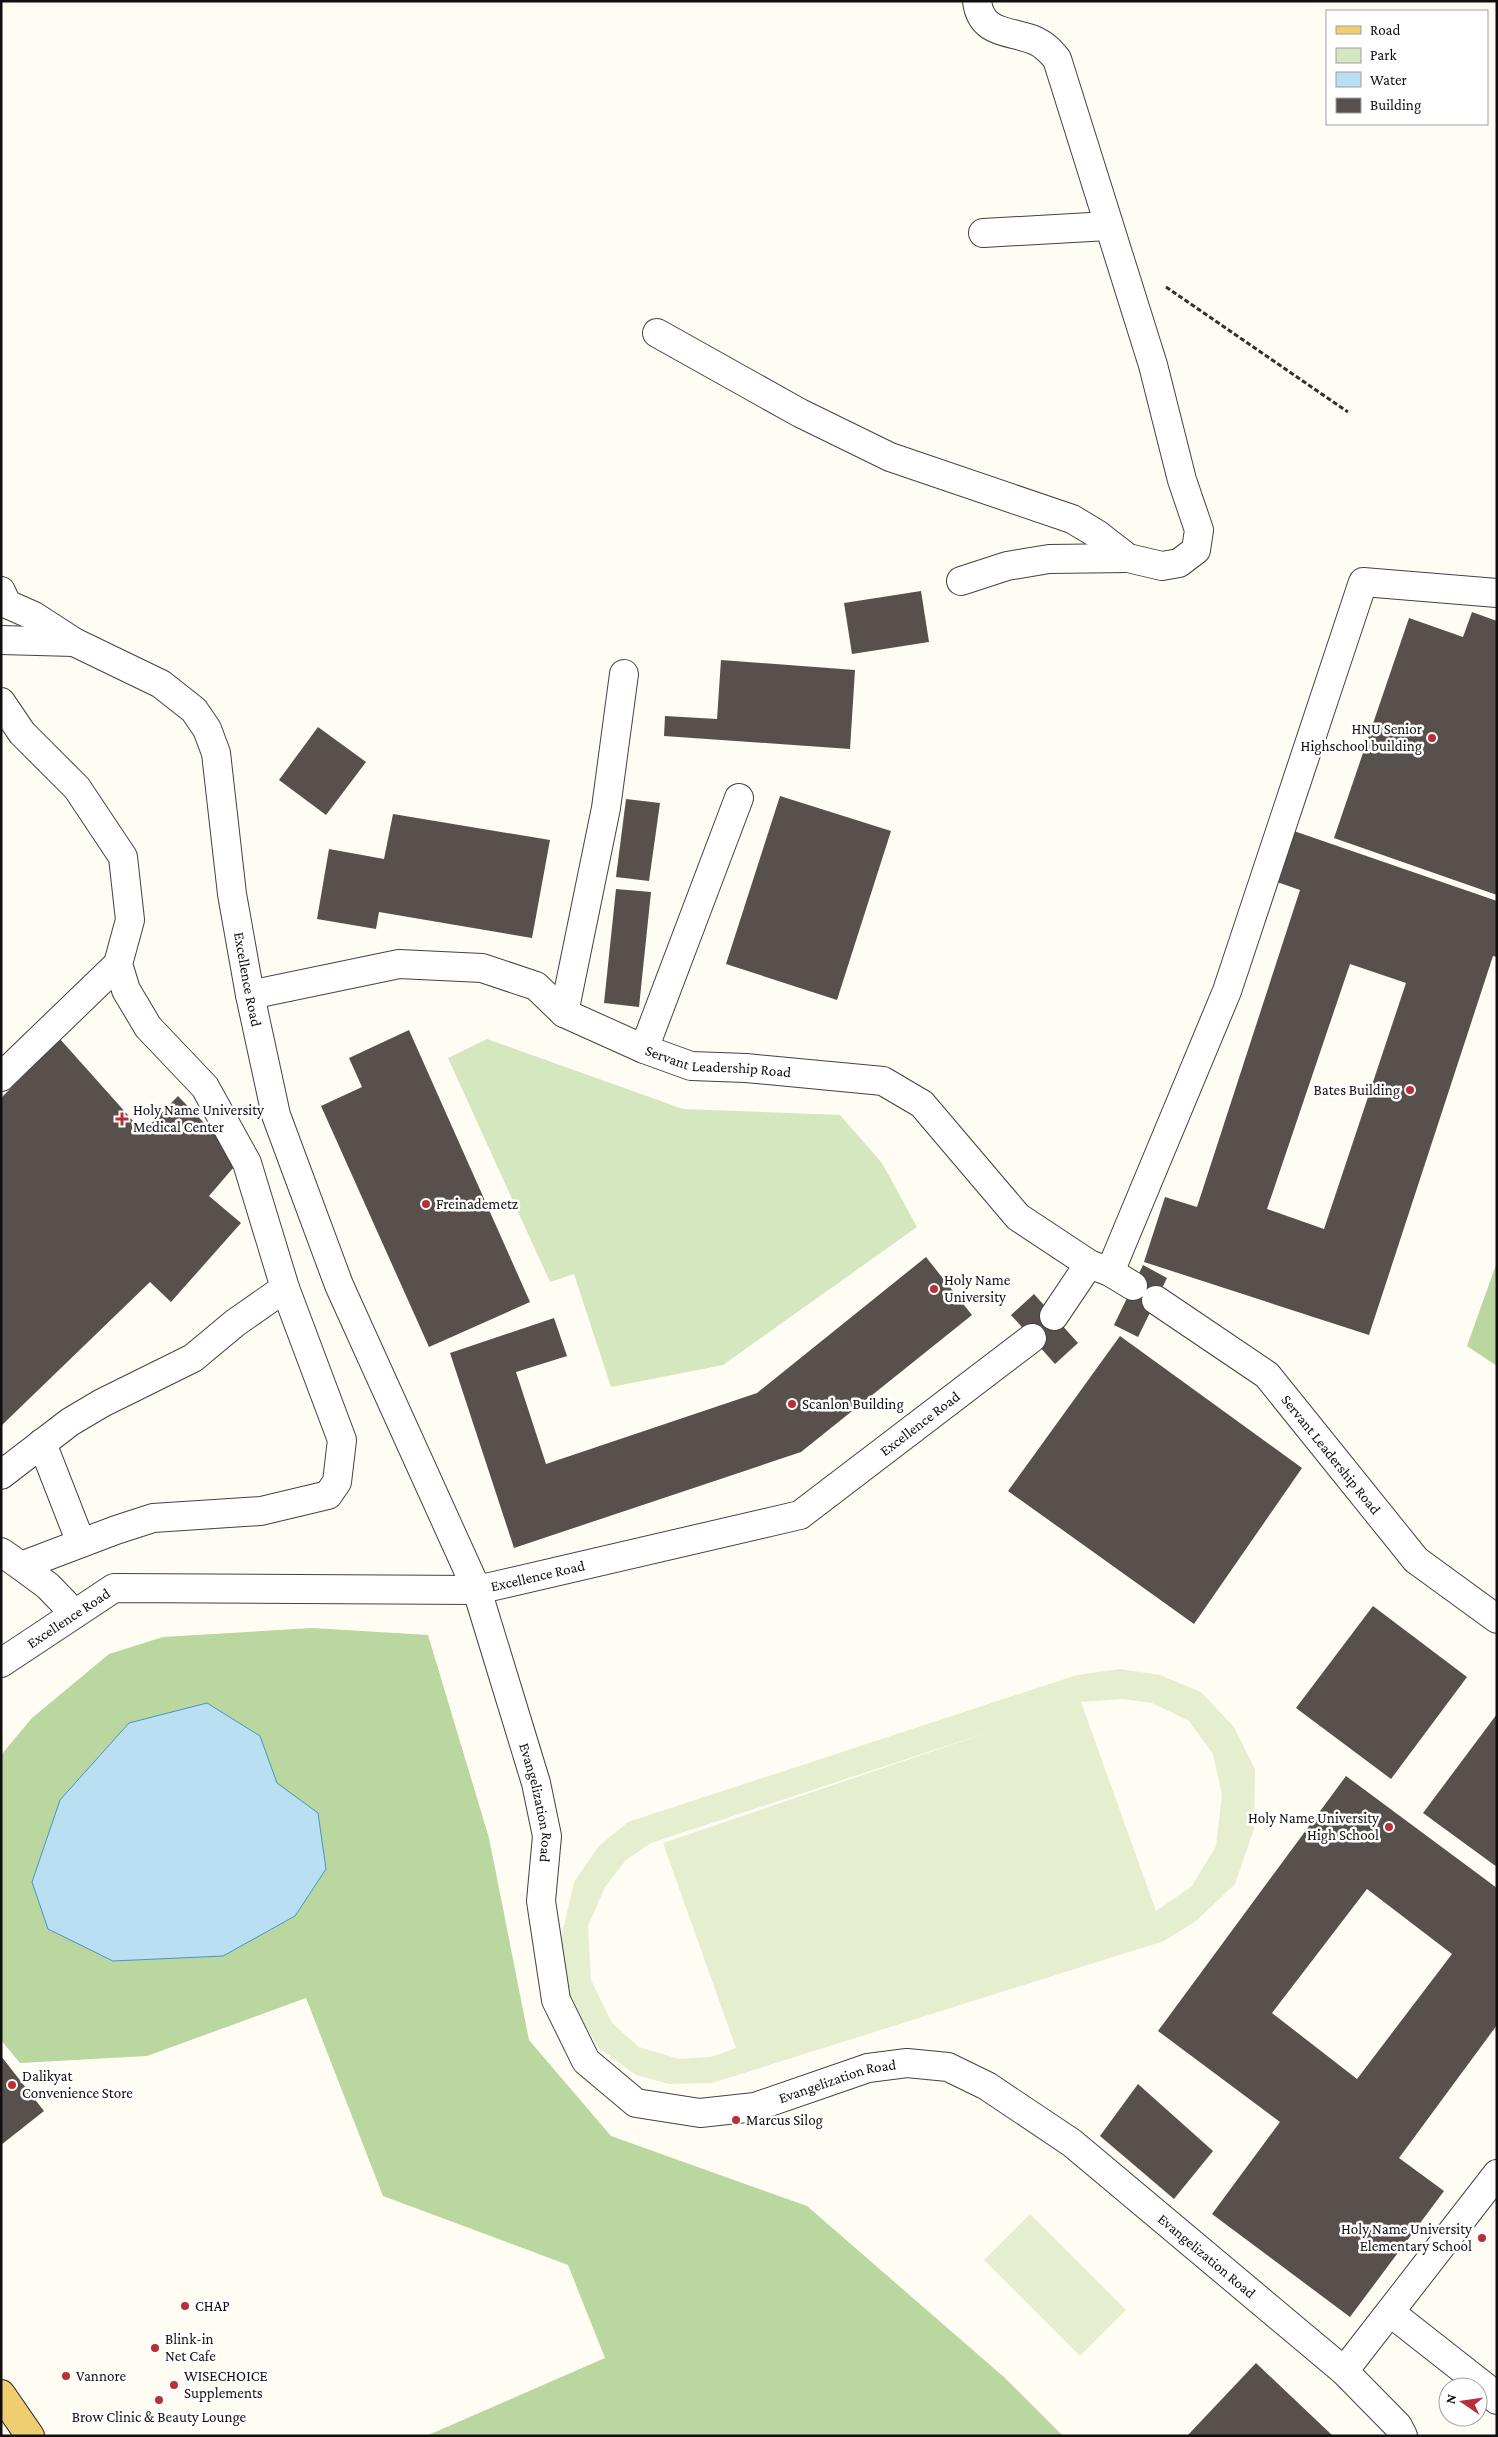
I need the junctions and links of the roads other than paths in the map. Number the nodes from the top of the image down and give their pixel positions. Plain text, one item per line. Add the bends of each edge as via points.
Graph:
1 (977, 1) edge
2 (1108, 226) junction
3 (983, 233) dead end
4 (657, 333) dead end
5 (1128, 558) junction
6 (961, 581) dead end
7 (1497, 593) edge
8 (3, 599) edge
9 (1, 640) edge
10 (74, 642) junction
11 (624, 674) dead end
12 (1, 702) edge
13 (739, 798) dead end
14 (118, 964) junction
15 (250, 995) junction
16 (564, 1013) junction
17 (644, 1049) junction
18 (1, 1077) edge
19 (1111, 1274) junction
20 (285, 1288) junction
21 (1156, 1300) dead end
22 (1054, 1316) dead end
23 (1032, 1338) dead end
24 (42, 1443) junction
25 (1, 1475) edge
26 (81, 1543) junction
27 (11, 1559) edge
28 (477, 1590) junction
29 (74, 1613) junction
30 (1497, 1619) edge
31 (1, 1662) edge
32 (1497, 2174) edge
33 (1391, 2313) junction
34 (1344, 2371) junction
35 (1, 2394) edge
36 (1497, 2400) edge
37 (30, 2436) edge
38 (1403, 2436) edge

1 - 2 street via 981,18 994,29 1036,41 1057,59
2 - 3 street
2 - 5 street via 1153,365 1182,480 1199,530 1196,550 1180,563 1162,566
4 - 5 street via 800,413 890,457 1072,519 1098,534
5 - 6 street via 1049,559 1007,566
7 - 19 street via 1363,582 1227,991
8 - 10 street, Excellence Road
9 - 10 street
10 - 15 street, Excellence Road via 161,684 194,710 207,729 216,753 232,894
11 - 16 street via 606,808
12 - 14 street via 22,733 77,788 123,857 130,920
13 - 17 street
14 - 18 street
14 - 20 street via 126,990 148,1027 205,1087 247,1163
15 - 16 street, Servant Leadership Road via 399,964 482,968 536,986
15 - 28 street, Excellence Road via 276,1115 340,1285
16 - 17 street, Servant Leadership Road
17 - 19 street, Servant Leadership Road via 691,1066 883,1081 922,1104 1018,1217
19 - 22 street
20 - 24 street via 235,1322 193,1358 102,1403
20 - 26 street via 342,1440 336,1482 328,1495 261,1511 153,1518
21 - 30 street, Servant Leadership Road via 1267,1375 1416,1560
23 - 28 street, Excellence Road via 800,1515
24 - 25 street
24 - 26 street
26 - 27 street
27 - 29 street via 48,1586
28 - 29 street, Excellence Road via 114,1588
28 - 34 street, Evangelization Road via 536,1783 547,1836 541,1901 556,2000 586,2061 636,2103 700,2113 755,2107 868,2068 907,2063 948,2067 987,2086 1072,2143
29 - 31 street, Excellence Road
32 - 33 street
33 - 34 street
33 - 36 street via 1494,2394
34 - 38 street, Evangelization Road via 1398,2426
35 - 37 main road

